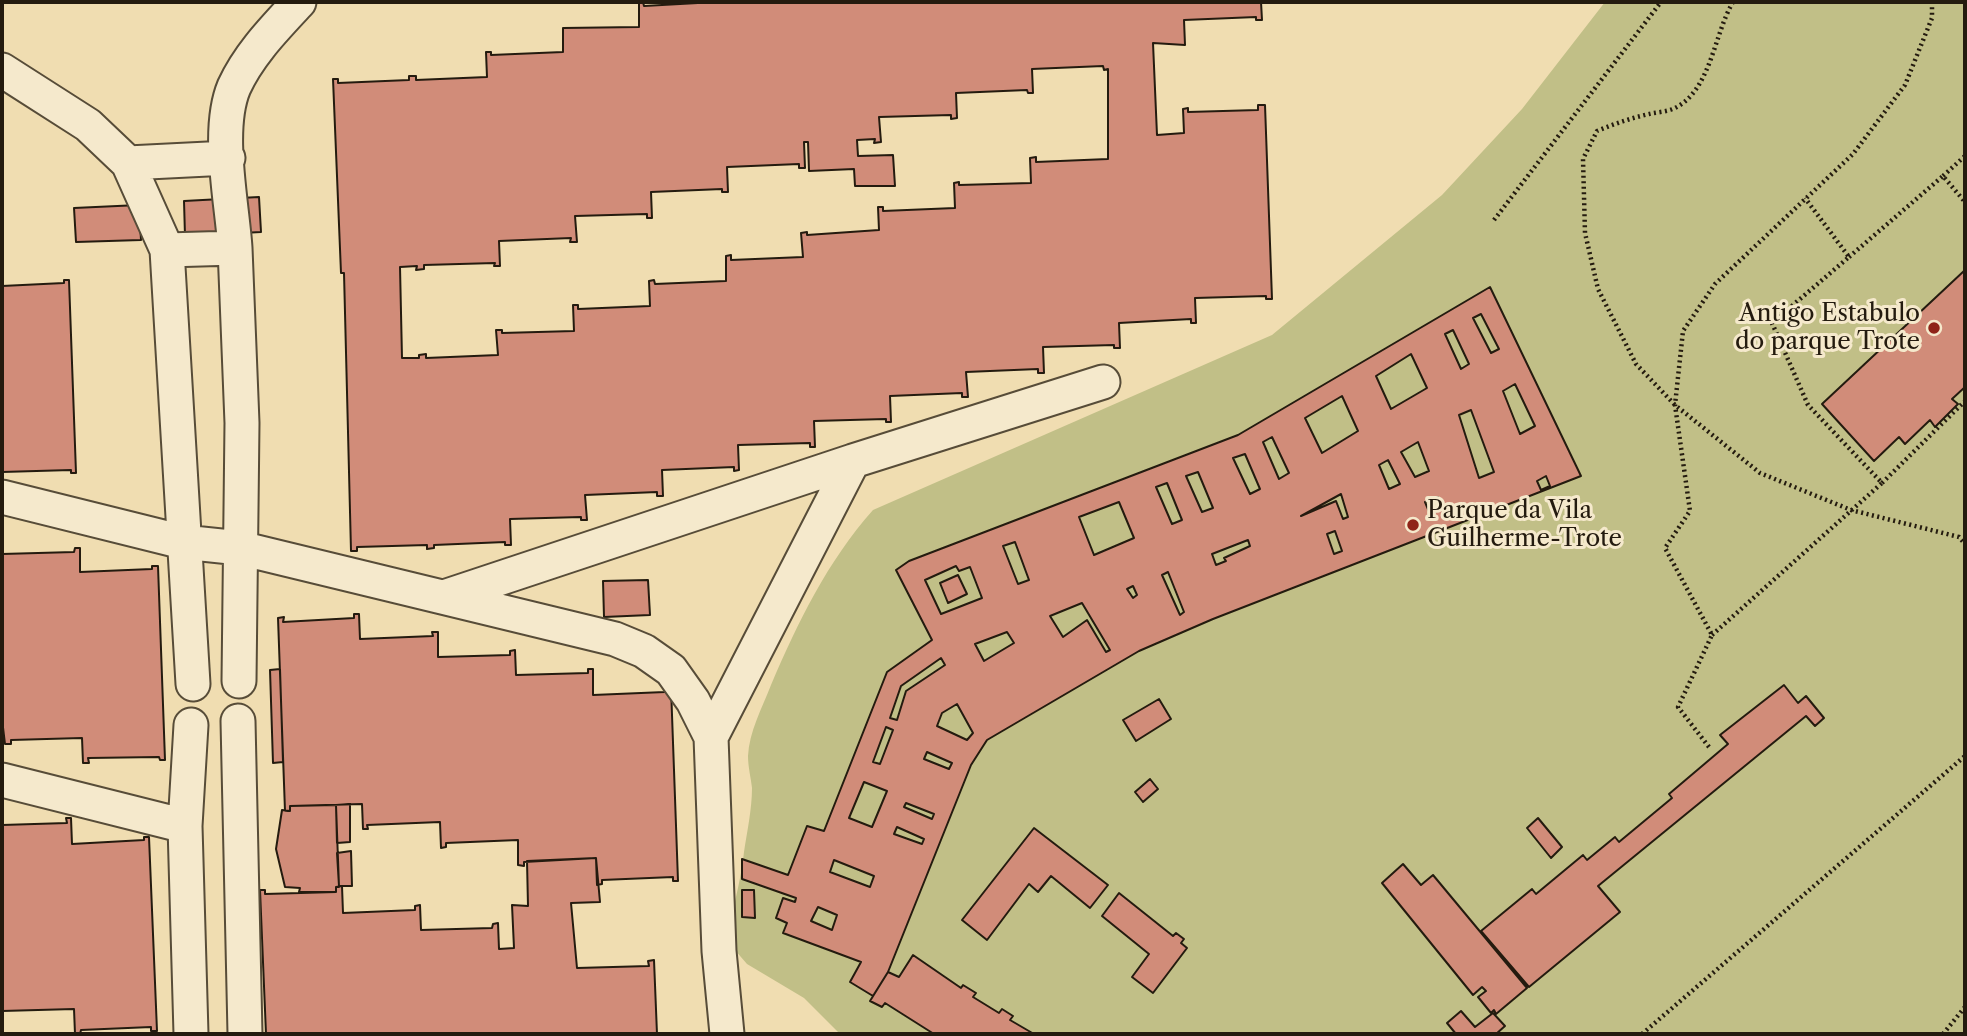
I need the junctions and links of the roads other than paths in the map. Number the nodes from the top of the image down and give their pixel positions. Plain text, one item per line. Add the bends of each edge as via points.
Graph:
1 (299, 2) edge
2 (2, 70) edge
3 (228, 158) junction
4 (128, 163) junction
5 (235, 248) junction
6 (167, 250) junction
7 (1103, 382) dead end
8 (853, 461) junction
9 (2, 497) edge
10 (183, 542) junction
11 (240, 548) junction
12 (444, 597) junction
13 (239, 681) dead end
14 (193, 684) dead end
15 (238, 721) dead end
16 (191, 725) dead end
17 (711, 737) junction
18 (2, 780) edge
19 (185, 826) junction
20 (191, 1034) edge
21 (245, 1034) edge
22 (727, 1034) edge

1 - 3 lane via 251,57 233,89 225,127
2 - 4 lane via 88,125
3 - 4 lane
3 - 5 lane
4 - 6 lane
5 - 6 lane
5 - 11 lane via 242,422
6 - 10 lane
7 - 8 lane
8 - 12 lane
8 - 17 lane
9 - 10 lane
10 - 11 lane
10 - 14 lane
11 - 12 lane
11 - 13 lane
12 - 17 lane via 614,639 644,651 671,670
15 - 21 lane
16 - 19 lane
17 - 22 lane via 719,951
18 - 19 lane
19 - 20 lane

